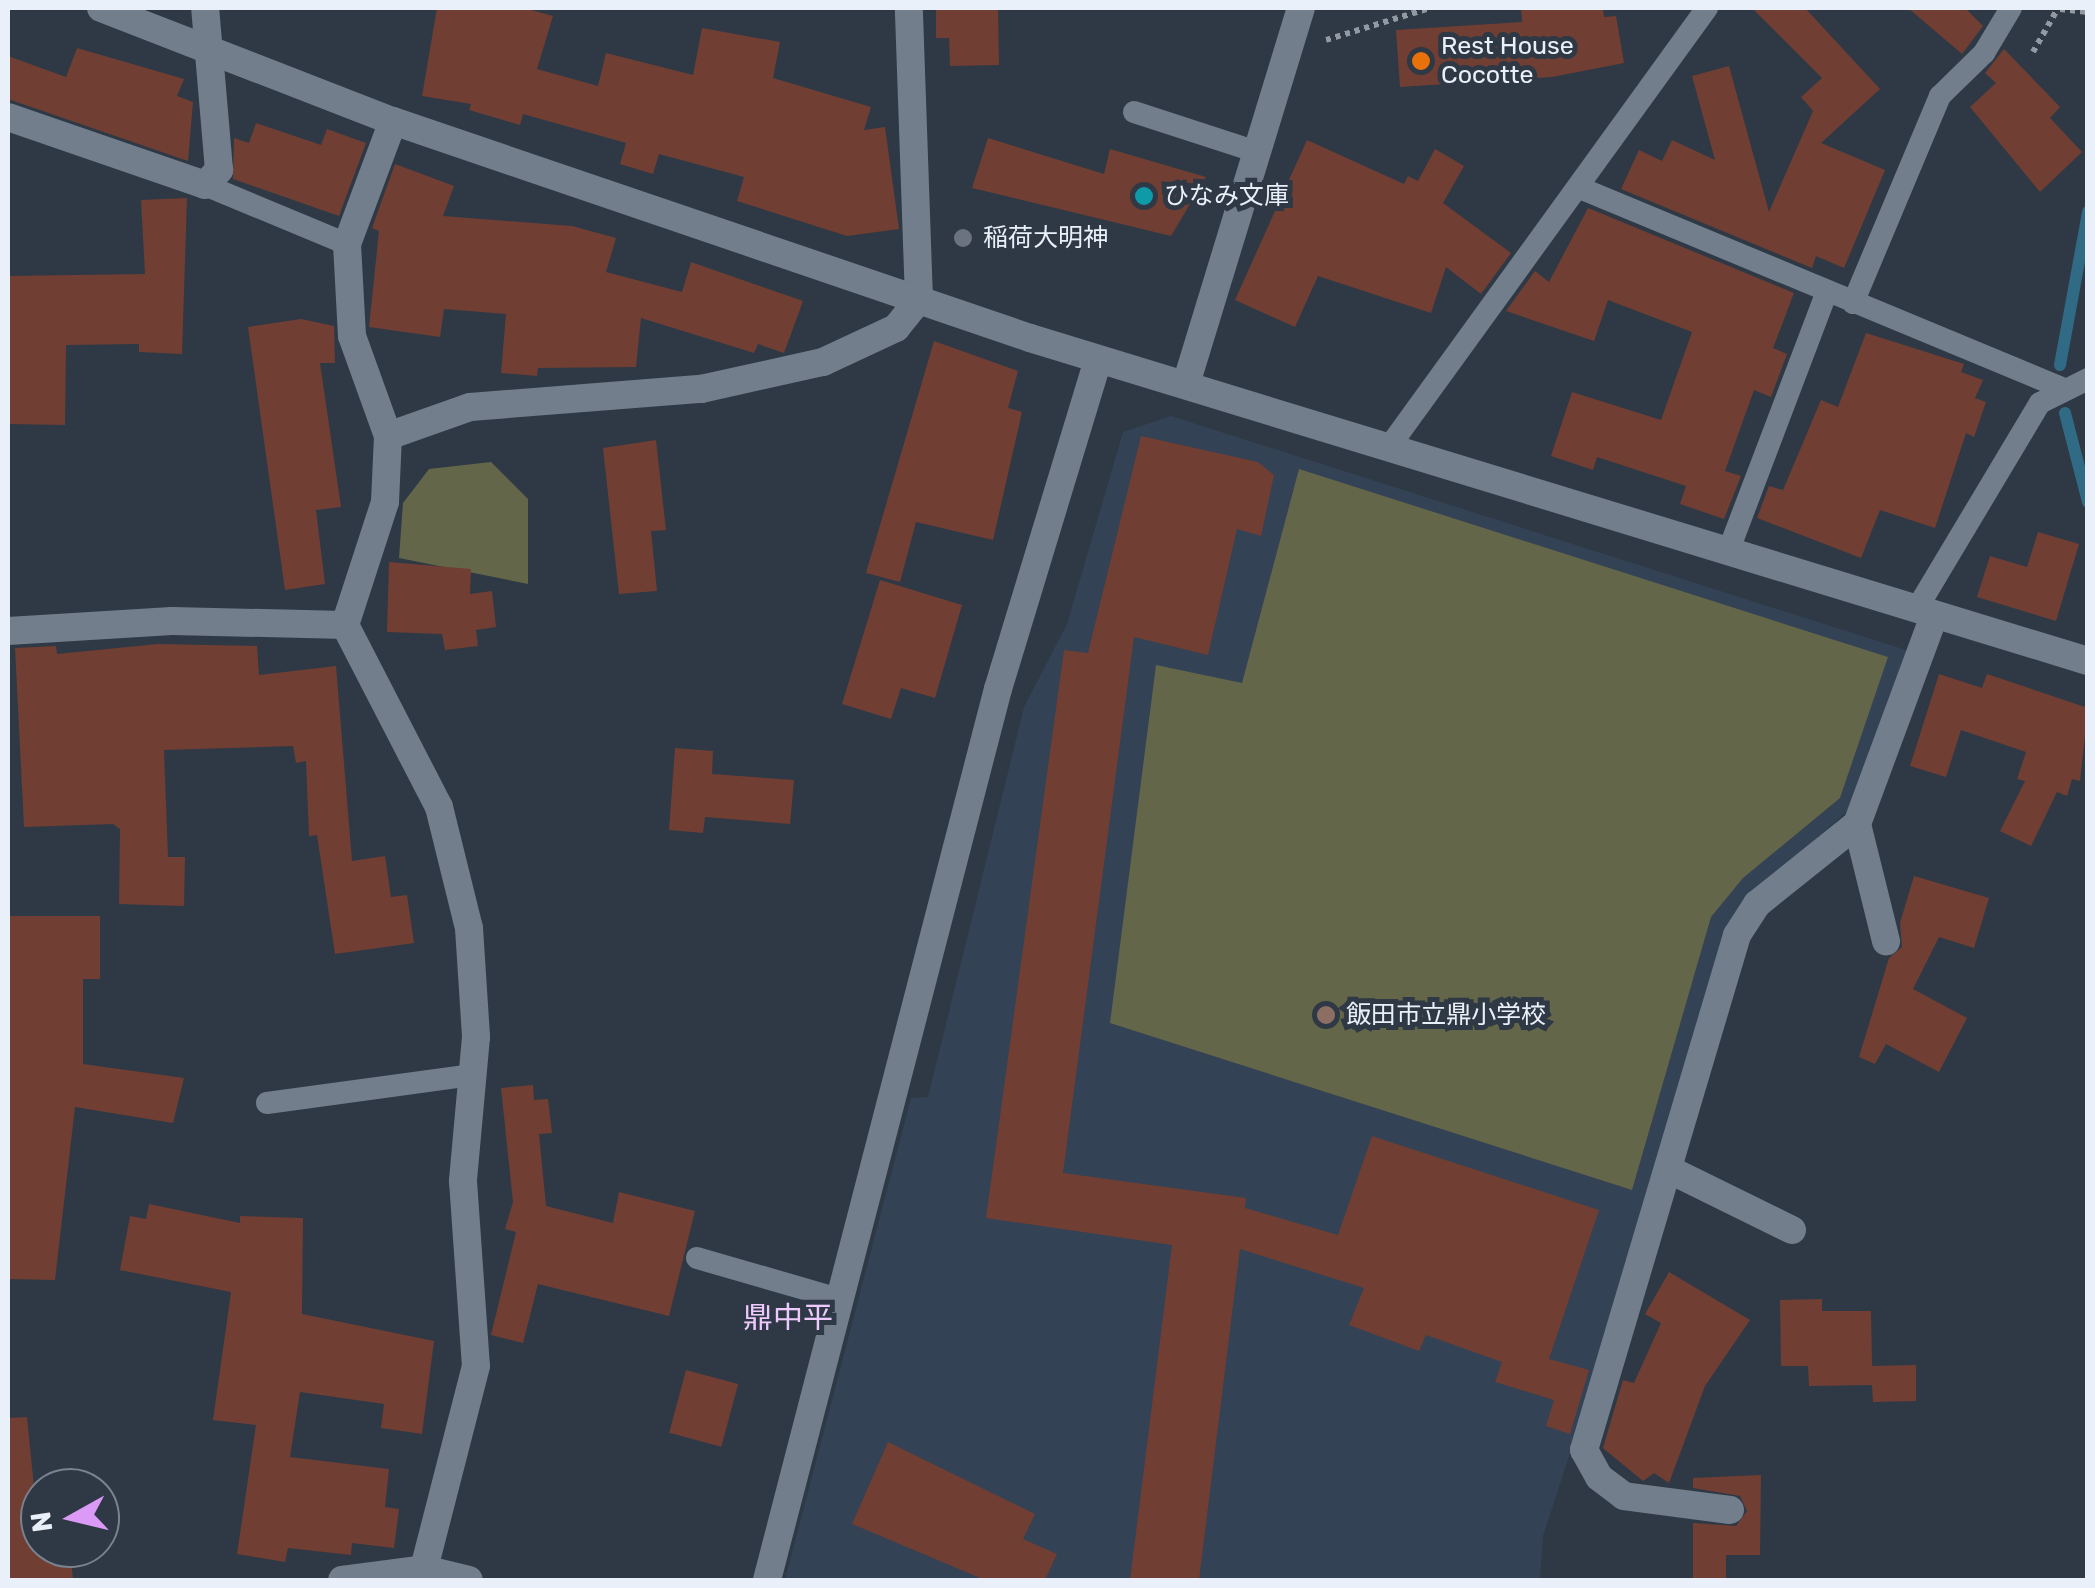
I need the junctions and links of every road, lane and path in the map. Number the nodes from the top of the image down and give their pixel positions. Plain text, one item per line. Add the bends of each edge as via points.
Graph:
1 (102, 8) edge
2 (206, 8) edge
3 (908, 8) edge
4 (1301, 8) edge
5 (1430, 8) edge
6 (1707, 8) edge
7 (2011, 8) edge
8 (2059, 8) edge
9 (2088, 12) edge
10 (210, 51) junction
11 (2033, 52) dead end
12 (1287, 54) junction
13 (1134, 112) dead end
14 (8, 117) edge
15 (393, 120) junction
16 (1257, 152) junction
17 (205, 185) junction
18 (1580, 188) junction
19 (347, 244) junction
20 (1828, 292) junction
21 (919, 300) junction
22 (1853, 302) junction
23 (1098, 360) junction
24 (2088, 379) edge
25 (1186, 384) junction
26 (2062, 388) junction
27 (388, 436) junction
28 (1390, 447) junction
29 (1728, 552) junction
30 (1925, 613) junction
31 (346, 626) junction
32 (8, 631) edge
33 (2088, 661) edge
34 (1857, 824) junction
35 (1886, 941) dead end
36 (471, 1075) junction
37 (267, 1103) dead end
38 (1670, 1170) junction
39 (1792, 1230) dead end
40 (697, 1258) dead end
41 (836, 1298) junction
42 (1730, 1510) dead end
43 (423, 1575) edge
44 (342, 1580) edge
45 (469, 1580) edge
46 (767, 1580) edge

1 - 10 street
2 - 10 street
3 - 21 street
4 - 12 street
5 - 12 path
6 - 18 lane
7 - 22 lane via 1984,53 1940,96
8 - 9 path
8 - 11 path
10 - 15 street
10 - 17 street via 219,170
12 - 16 street
13 - 16 lane
14 - 17 street
15 - 19 street
15 - 21 street
16 - 25 street
17 - 19 lane
18 - 20 lane
18 - 28 lane
19 - 27 street via 352,336
20 - 22 lane
20 - 29 lane
21 - 23 street
21 - 27 street via 896,328 823,362 701,389 470,407
22 - 26 lane
23 - 25 street
23 - 41 street via 998,689
24 - 26 lane
25 - 28 street
26 - 30 lane via 2040,403
27 - 31 street via 385,502
28 - 29 street
29 - 30 street
30 - 33 street
30 - 34 street
31 - 32 street via 172,620
31 - 36 street via 439,807 460,873 476,1037
34 - 35 street
34 - 38 street via 1757,904 1737,936
36 - 37 lane
36 - 43 street via 463,1181 476,1366
38 - 39 street
38 - 42 street via 1584,1450 1599,1477 1624,1496
40 - 41 lane
41 - 46 street
43 - 44 street
43 - 45 street

